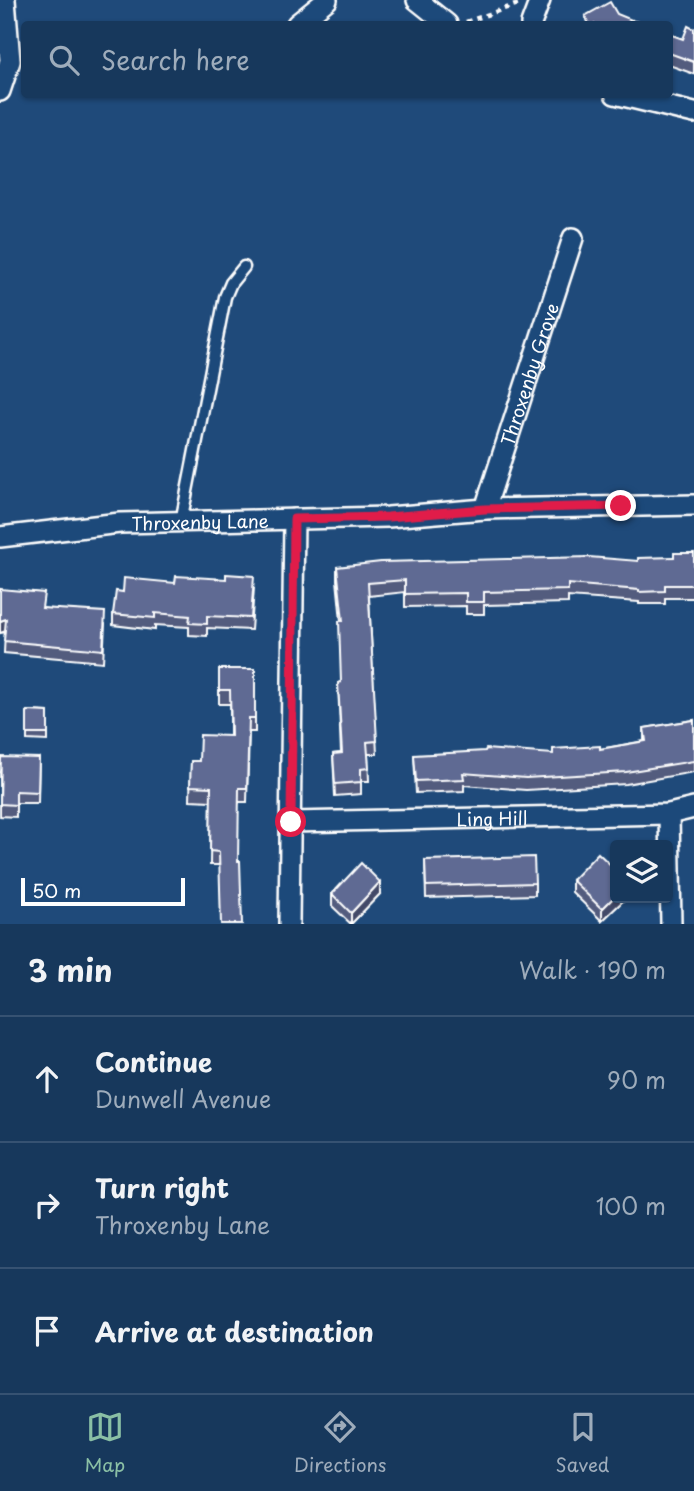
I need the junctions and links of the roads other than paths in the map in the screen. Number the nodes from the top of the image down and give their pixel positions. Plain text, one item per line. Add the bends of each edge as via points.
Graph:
1 (5, 0) edge
2 (327, 0) edge
3 (417, 0) edge
4 (540, 0) edge
5 (301, 21) edge
6 (443, 21) edge
7 (532, 21) edge
8 (0, 91) edge
9 (632, 98) edge
10 (694, 113) edge
11 (573, 238) dead end
12 (244, 267) dead end
13 (694, 505) edge
14 (485, 509) junction
15 (294, 519) junction
16 (181, 522) junction
17 (0, 537) edge
18 (694, 808) edge
19 (669, 814) junction
20 (291, 822) junction
21 (289, 924) edge
22 (671, 924) edge

1 - 8 street via 10,61
2 - 5 street
3 - 6 street
4 - 7 street
9 - 10 street
11 - 14 street, Throxenby Grove
12 - 16 lane via 225,297
13 - 14 street, Throxenby Lane
14 - 15 street, Throxenby Lane
15 - 16 street, Throxenby Lane
15 - 20 street
16 - 17 street, Throxenby Lane via 120,523
18 - 19 street, Ling Hill
19 - 20 street, Ling Hill
19 - 22 street
20 - 21 street

